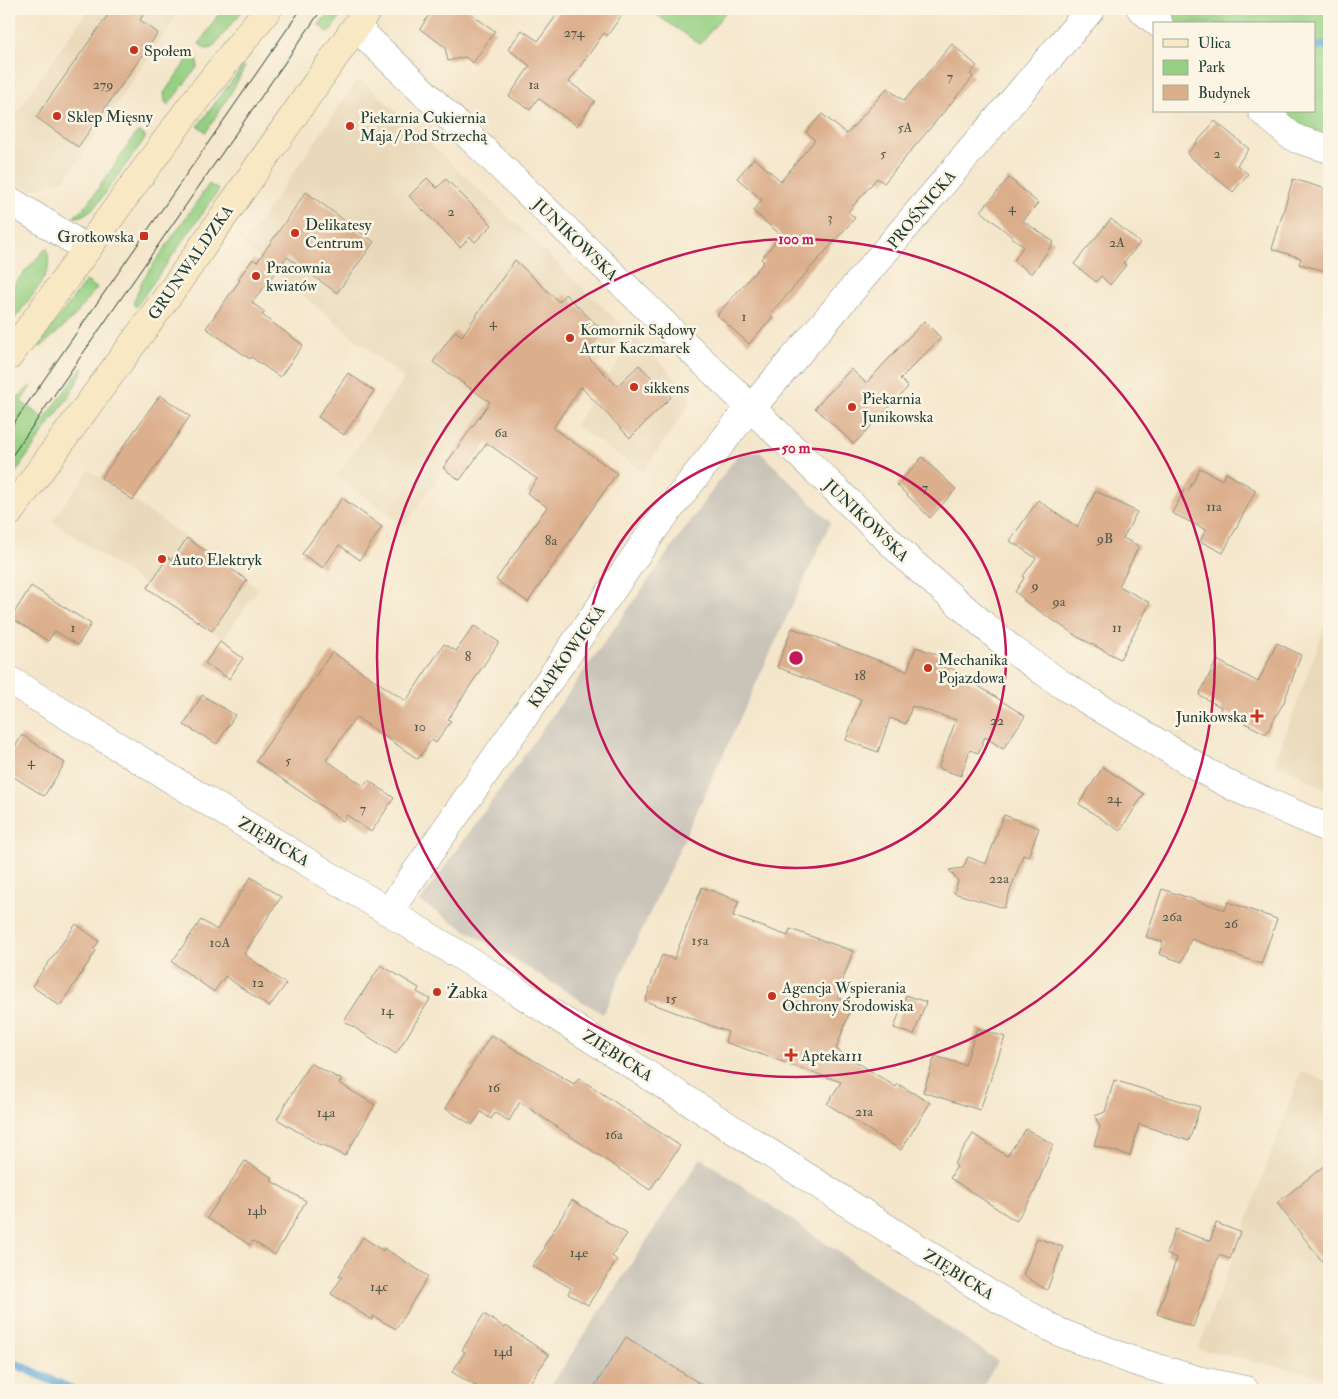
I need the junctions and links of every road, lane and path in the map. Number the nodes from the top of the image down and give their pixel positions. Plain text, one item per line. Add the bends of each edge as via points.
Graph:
1 (268, 9) edge
2 (1091, 9) edge
3 (1141, 9) edge
4 (362, 18) edge
5 (1157, 22) edge
6 (1263, 112) edge
7 (1329, 148) edge
8 (12, 210) edge
9 (87, 249) junction
10 (9, 356) edge
11 (750, 407) junction
12 (9, 513) edge
13 (9, 680) edge
14 (1329, 829) edge
15 (389, 911) junction
16 (1235, 1389) edge

1 - 9 street via 191,106
2 - 11 street, PROŚNICKA
3 - 5 street
4 - 11 street, JUNIKOWSKA
4 - 12 street, GRUNWALDZKA via 175,286
6 - 7 street via 1297,139
8 - 9 street
9 - 10 street
11 - 14 street, JUNIKOWSKA via 911,562 1010,648 1064,686 1208,773
11 - 15 street, KRAPKOWICKA via 657,525
13 - 15 street, ZIĘBICKA
15 - 16 street, ZIĘBICKA via 988,1293 1059,1332 1122,1357

